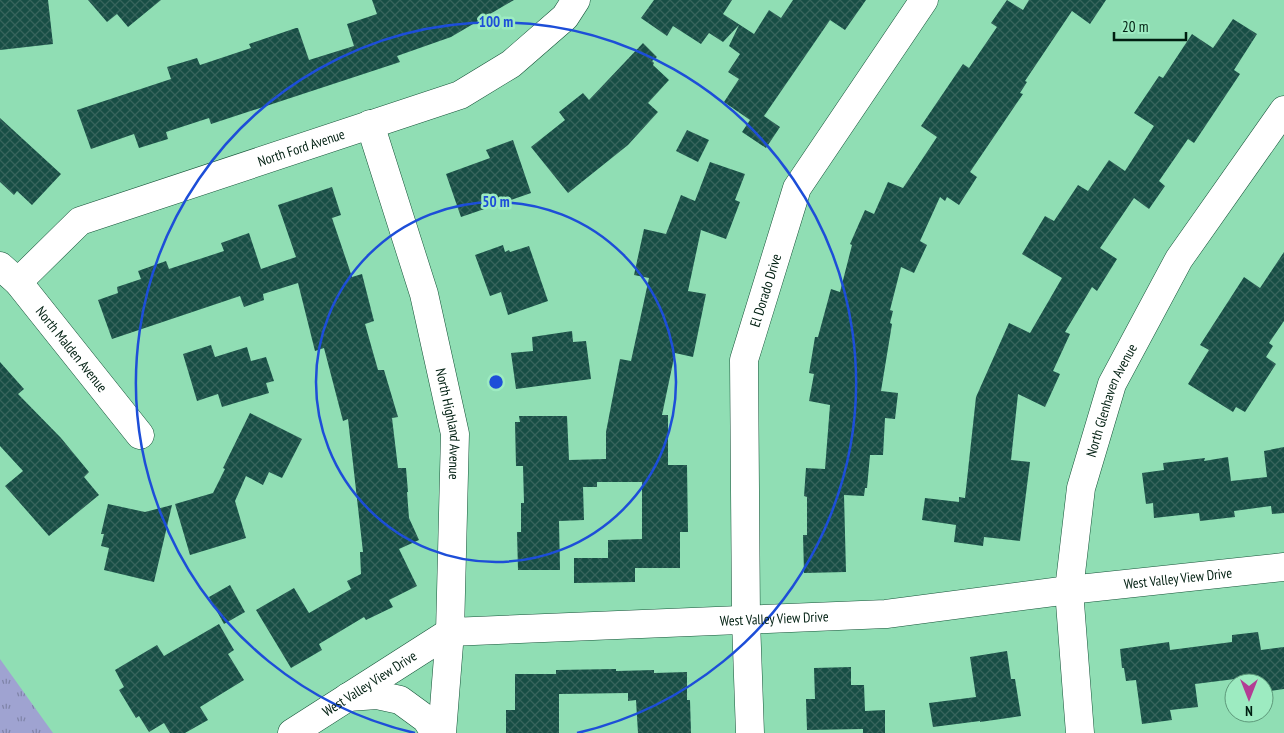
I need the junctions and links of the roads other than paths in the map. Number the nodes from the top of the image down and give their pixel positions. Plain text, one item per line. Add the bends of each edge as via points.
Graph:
1 (576, 0) edge
2 (924, 0) edge
3 (1284, 110) edge
4 (370, 124) junction
5 (9, 274) edge
6 (140, 435) dead end
7 (1284, 567) edge
8 (1070, 590) junction
9 (746, 620) junction
10 (450, 632) junction
11 (348, 697) junction
12 (292, 733) edge
13 (435, 733) edge
14 (442, 733) edge
15 (750, 733) edge
16 (1080, 733) edge

1 - 4 street, North Ford Avenue via 565,17 511,64 460,95
2 - 9 street, El Dorado Drive via 798,188 744,360
3 - 8 street, North Glenhaven Avenue via 1179,260 1112,384 1081,488
4 - 5 street, North Ford Avenue via 80,222
4 - 10 street, North Highland Avenue via 424,294 455,434
5 - 6 street, North Malden Avenue
7 - 8 street, West Valley View Drive
8 - 9 street, West Valley View Drive via 886,614
8 - 16 street, North Glenhaven Avenue
9 - 10 street, West Valley View Drive
9 - 15 street, El Dorado Drive
10 - 11 street, West Valley View Drive
10 - 14 street, North Highland Avenue
11 - 12 street, West Valley View Drive
11 - 13 street via 377,695 400,700 426,719

